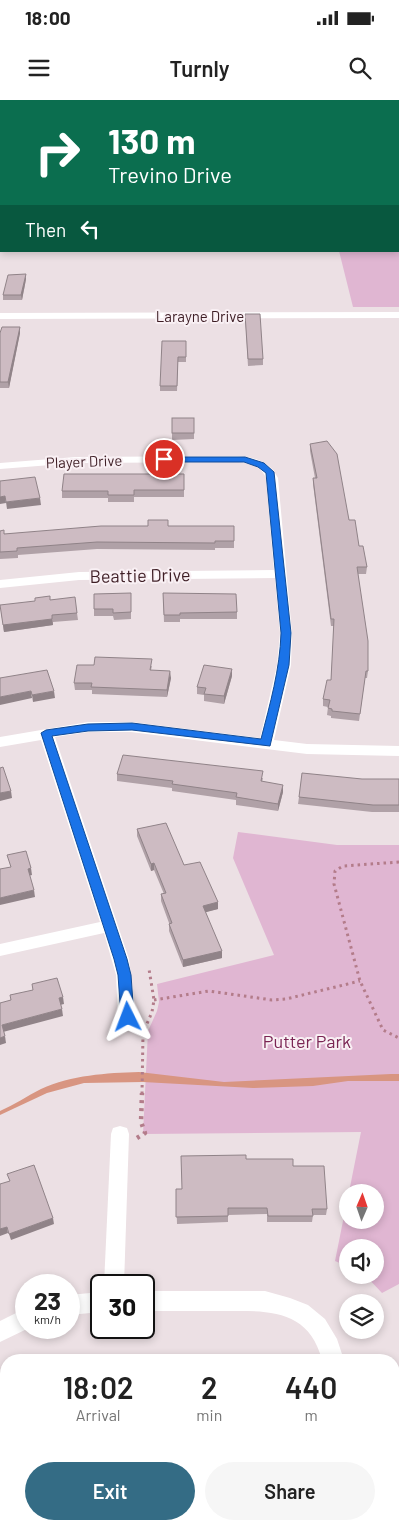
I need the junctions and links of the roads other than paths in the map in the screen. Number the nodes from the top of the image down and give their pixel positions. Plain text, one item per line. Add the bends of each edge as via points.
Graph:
1 (399, 315) edge
2 (0, 316) edge
3 (0, 466) edge
4 (280, 574) junction
5 (0, 584) edge
6 (46, 733) junction
7 (0, 742) edge
8 (266, 743) junction
9 (399, 752) edge
10 (109, 926) junction
11 (0, 950) edge
12 (128, 1017) dead end
13 (120, 1134) dead end
14 (114, 1274) edge
15 (155, 1301) edge
16 (15, 1324) edge
17 (0, 1332) edge
18 (331, 1354) edge

1 - 2 street, Larayne Drive
3 - 4 street, Player Drive via 76,460 238,459 257,463 267,468 272,478
4 - 5 street, Beattie Drive via 101,575
4 - 8 street via 286,647
6 - 7 street
6 - 8 street via 88,727 132,727
6 - 10 street
8 - 9 street via 316,749
10 - 11 street
10 - 12 street via 124,975
13 - 14 street
15 - 18 street via 265,1301 283,1304 299,1310 321,1328
16 - 17 street

